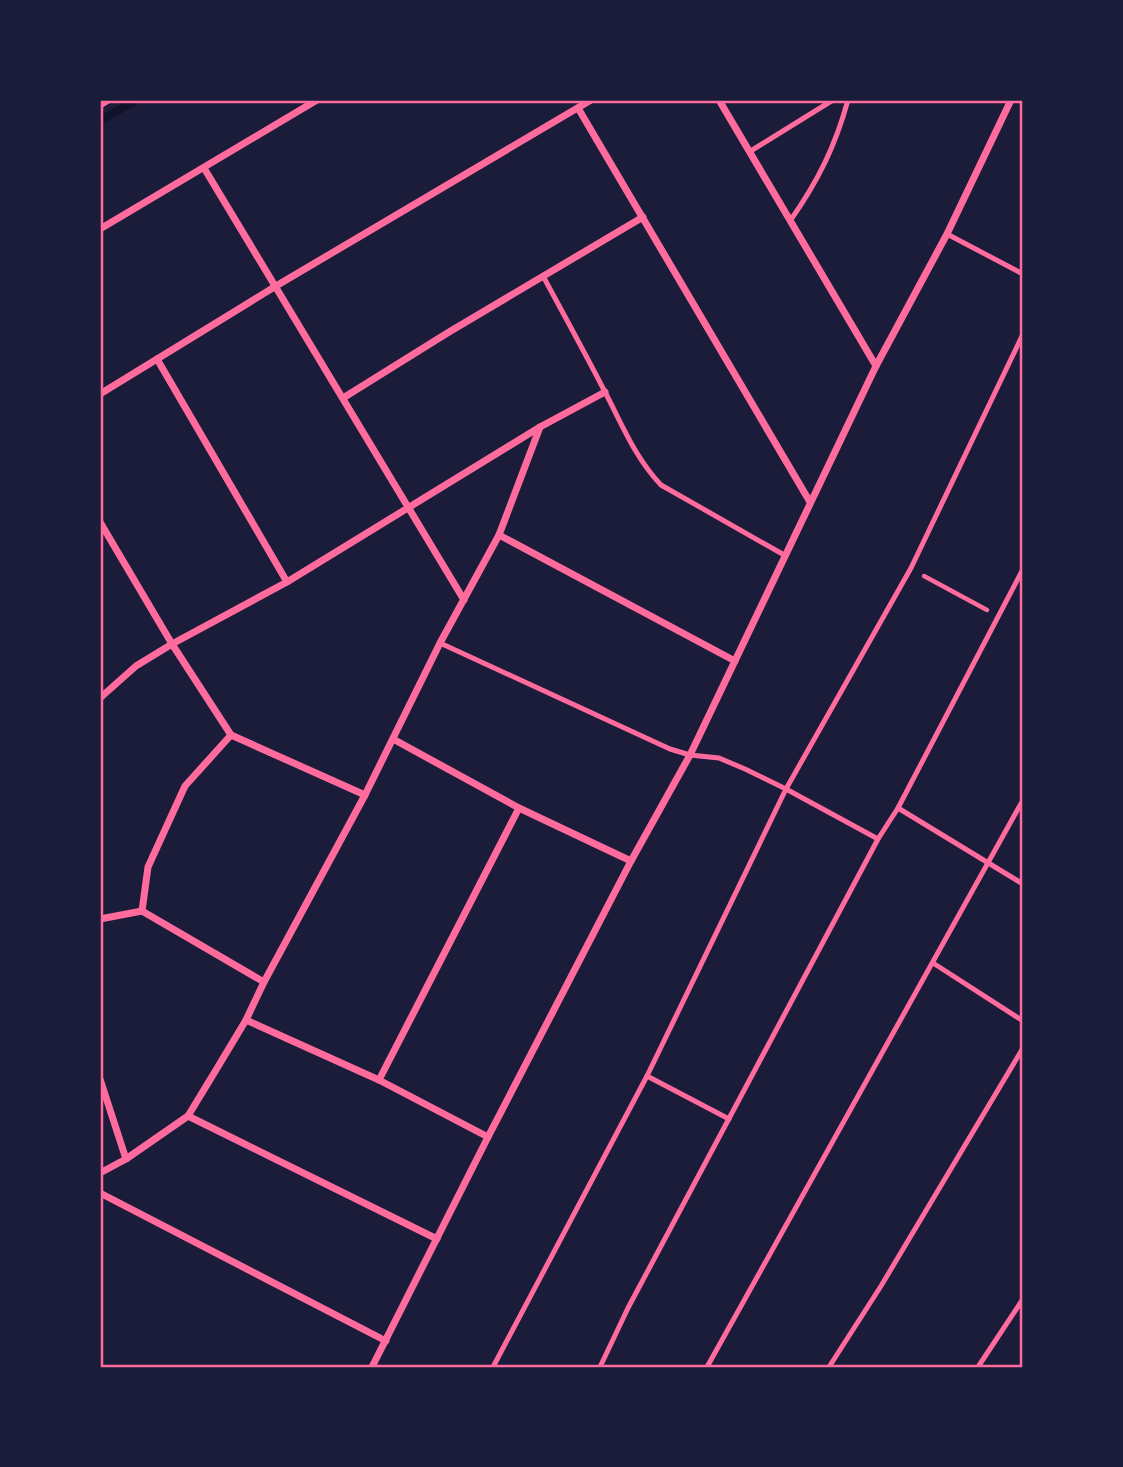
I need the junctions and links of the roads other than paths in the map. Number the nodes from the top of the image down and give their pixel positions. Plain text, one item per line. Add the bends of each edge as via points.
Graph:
1 (108, 100) edge
2 (317, 100) edge
3 (591, 100) edge
4 (719, 100) edge
5 (834, 100) edge
6 (848, 100) edge
7 (1011, 100) edge
8 (100, 105) edge
9 (578, 108) junction
10 (749, 152) junction
11 (204, 168) junction
12 (643, 217) junction
13 (790, 221) junction
14 (100, 229) edge
15 (947, 234) junction
16 (1023, 274) edge
17 (543, 276) junction
18 (276, 286) junction
19 (1023, 334) edge
20 (157, 359) junction
21 (876, 366) junction
22 (605, 392) junction
23 (100, 394) edge
24 (343, 398) junction
25 (540, 427) junction
26 (810, 502) junction
27 (408, 508) junction
28 (100, 522) edge
29 (108, 535) junction
30 (499, 535) junction
31 (100, 541) edge
32 (786, 556) junction
33 (1023, 569) edge
34 (287, 582) junction
35 (464, 600) junction
36 (440, 643) junction
37 (172, 644) junction
38 (735, 661) junction
39 (100, 698) edge
40 (231, 735) junction
41 (393, 739) junction
42 (690, 755) junction
43 (786, 789) junction
44 (365, 795) junction
45 (1023, 800) edge
46 (519, 808) junction
47 (898, 808) junction
48 (878, 839) junction
49 (631, 861) junction
50 (989, 863) junction
51 (1023, 884) edge
52 (142, 911) junction
53 (100, 919) edge
54 (933, 963) junction
55 (264, 982) junction
56 (246, 1020) junction
57 (1023, 1021) edge
58 (1023, 1048) edge
59 (647, 1076) junction
60 (100, 1079) edge
61 (379, 1080) junction
62 (188, 1116) junction
63 (729, 1119) junction
64 (488, 1137) junction
65 (126, 1159) junction
66 (100, 1173) edge
67 (100, 1193) edge
68 (437, 1239) junction
69 (1023, 1299) edge
70 (386, 1342) junction
71 (372, 1367) edge
72 (493, 1367) edge
73 (600, 1367) edge
74 (707, 1367) edge
75 (829, 1367) edge
76 (978, 1367) edge

1 - 8 street
2 - 11 street
3 - 9 street
4 - 10 street
5 - 10 lane
6 - 13 lane via 827,160
7 - 15 street
9 - 12 street
9 - 18 street
10 - 13 street
11 - 14 street
11 - 18 street
12 - 17 street
12 - 26 street
13 - 21 street
15 - 16 lane
15 - 21 street
17 - 22 lane
17 - 24 street
18 - 20 street
18 - 24 street
19 - 43 lane via 911,568
20 - 23 street
20 - 34 street
21 - 26 street
22 - 25 street
22 - 32 lane via 648,472 661,485
24 - 27 street
25 - 27 street
25 - 30 street
26 - 32 street
27 - 34 street
27 - 35 street
28 - 29 street
29 - 31 street
29 - 37 street
30 - 35 street
30 - 38 street
32 - 38 street
33 - 47 lane
34 - 37 street
35 - 36 street
36 - 41 street
36 - 42 lane
37 - 39 street via 136,666
37 - 40 street
38 - 42 street
40 - 44 street
40 - 52 street via 186,786 148,867
41 - 44 street
41 - 46 street
42 - 43 lane via 719,758
42 - 49 street
43 - 48 lane
43 - 59 lane
44 - 55 street
45 - 50 lane
46 - 49 street
46 - 61 street
47 - 48 lane
47 - 50 lane
48 - 63 lane
49 - 64 street
50 - 51 lane
50 - 54 lane
52 - 53 street
52 - 55 street
54 - 57 lane
54 - 74 lane
55 - 56 street
56 - 61 street
56 - 62 street
58 - 75 lane
59 - 63 lane
59 - 72 lane
60 - 65 street
61 - 64 street
62 - 65 street
62 - 68 street
63 - 73 lane
64 - 68 street
65 - 66 street
67 - 70 street
68 - 70 street
69 - 76 lane
70 - 71 street

